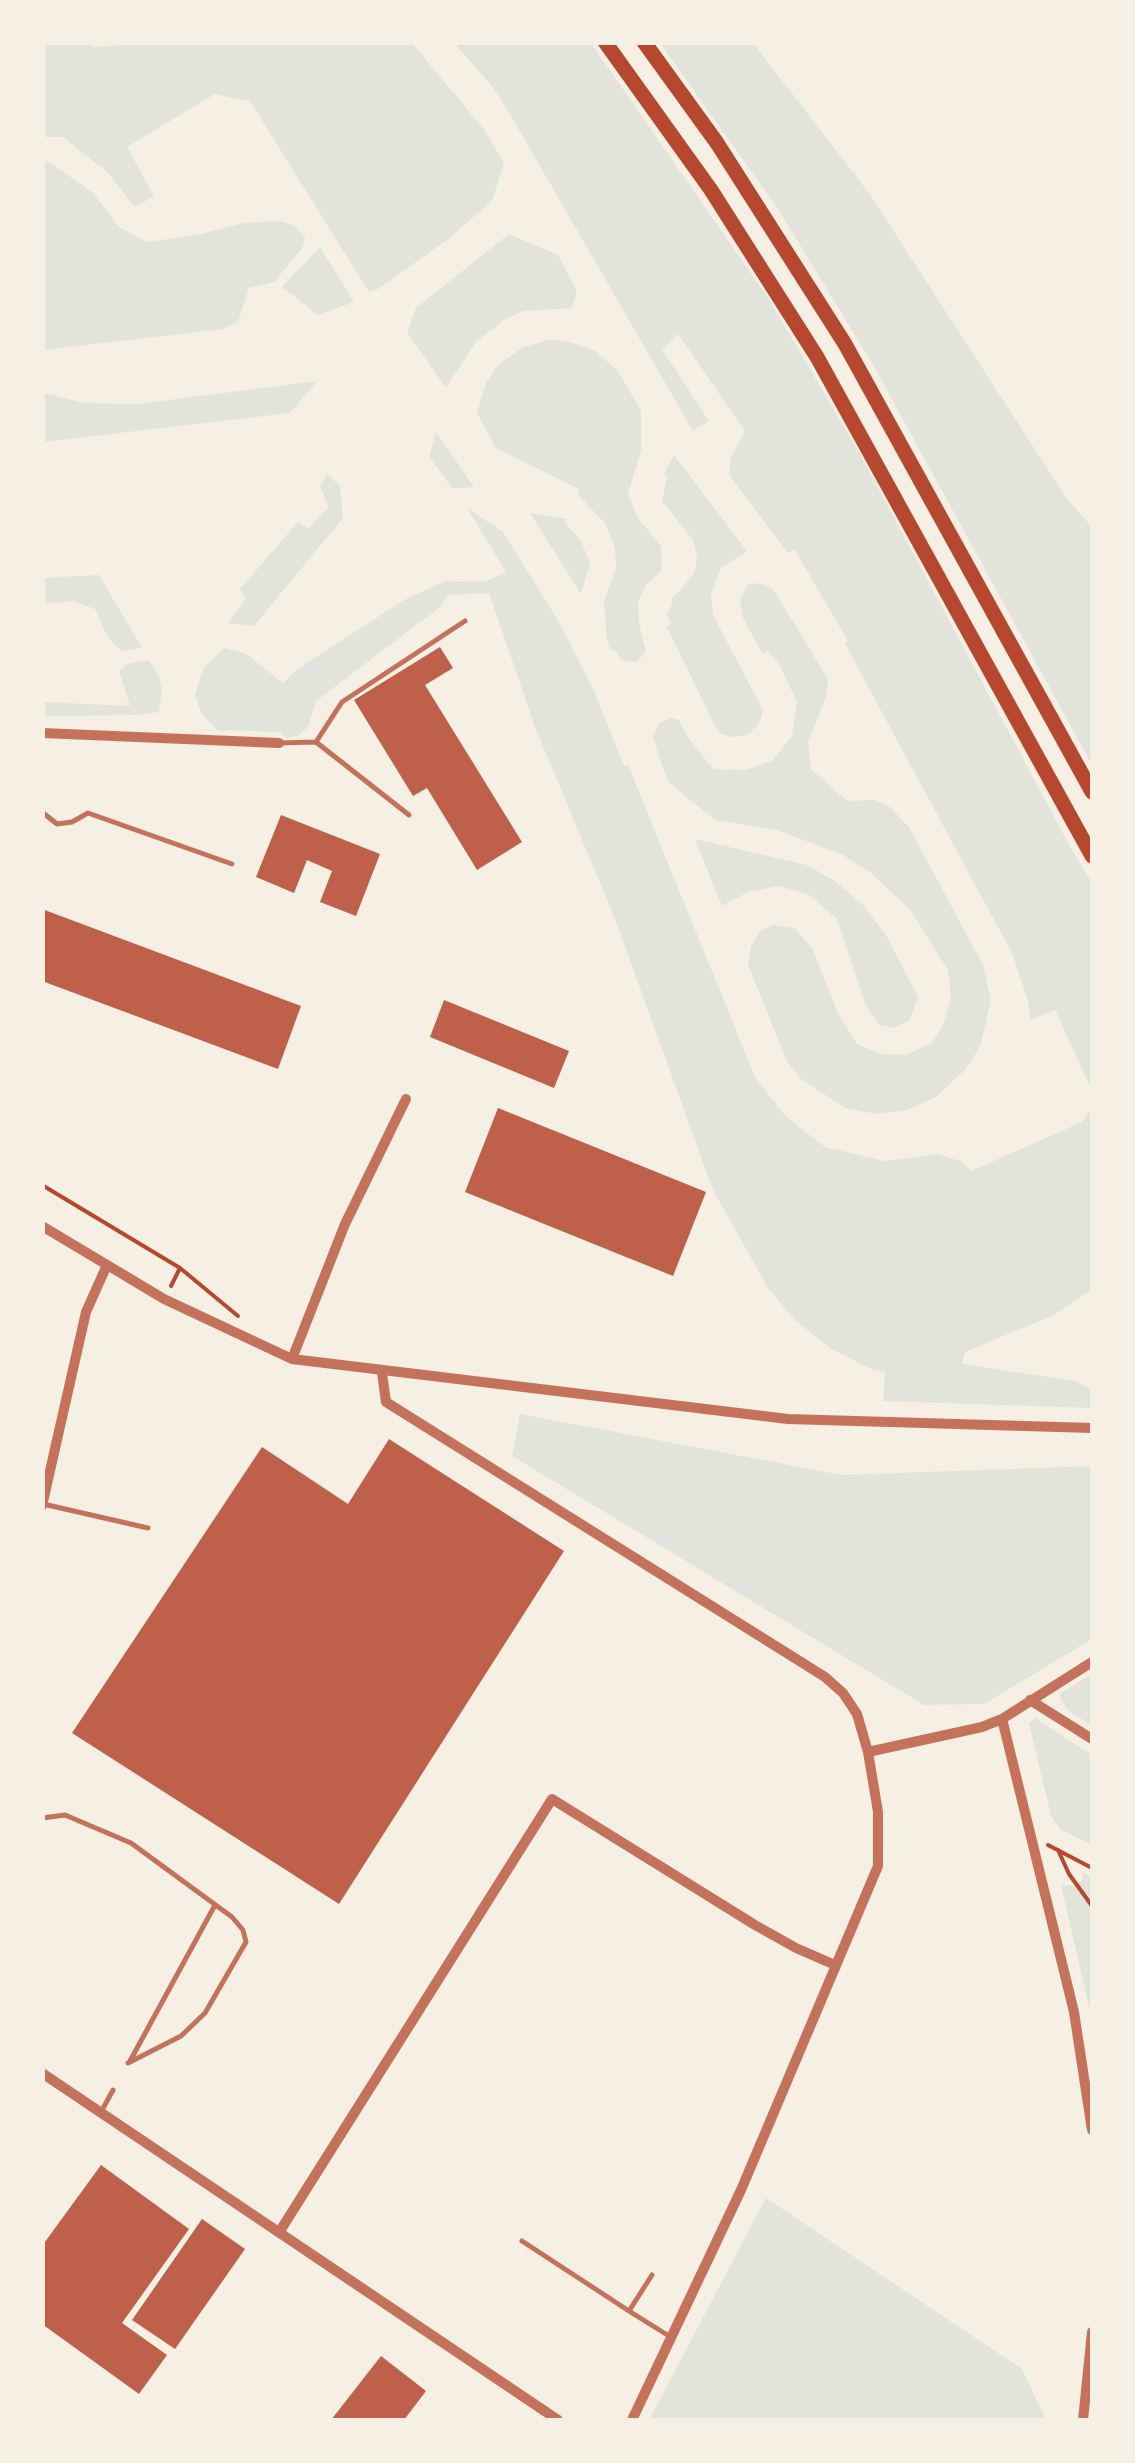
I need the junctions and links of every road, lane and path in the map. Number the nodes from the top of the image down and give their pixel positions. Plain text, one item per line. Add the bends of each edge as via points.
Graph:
1 (605, 42) edge
2 (644, 42) edge
3 (465, 621) dead end
4 (42, 733) edge
5 (316, 742) junction
6 (279, 743) joint
7 (1092, 792) edge
8 (42, 812) edge
9 (409, 814) dead end
10 (1092, 856) edge
11 (232, 864) dead end
12 (406, 1099) dead end
13 (42, 1185) edge
14 (42, 1226) edge
15 (107, 1264) junction
16 (250, 1325) dead end
17 (292, 1360) junction
18 (382, 1372) junction
19 (1092, 1428) edge
20 (43, 1505) edge
21 (148, 1528) dead end
22 (1092, 1662) edge
23 (1030, 1700) junction
24 (1002, 1718) junction
25 (1092, 1739) edge
26 (868, 1752) junction
27 (42, 1818) edge
28 (1030, 1835) junction
29 (1058, 1850) junction
30 (1092, 1868) edge
31 (215, 1905) junction
32 (1092, 1906) edge
33 (835, 1965) junction
34 (42, 2073) edge
35 (113, 2090) dead end
36 (100, 2112) junction
37 (1092, 2130) edge
38 (280, 2231) junction
39 (522, 2241) dead end
40 (652, 2275) dead end
41 (629, 2311) junction
42 (1092, 2332) edge
43 (671, 2337) junction
44 (558, 2420) edge
45 (632, 2420) edge
46 (1083, 2420) edge

1 - 10 highway via 817,358
2 - 7 highway via 718,144 845,344
3 - 5 lane via 342,702
4 - 6 street
5 - 6 lane
5 - 9 lane
8 - 11 lane via 57,824 88,813
12 - 17 street via 344,1224
13 - 16 path via 180,1268
14 - 15 street
15 - 17 street
15 - 20 street via 86,1312
17 - 18 street
18 - 19 street via 788,1420
18 - 26 street via 386,1402 826,1677 857,1714
20 - 21 lane
22 - 23 street
23 - 24 street
23 - 25 street
24 - 26 street
24 - 28 street
26 - 33 street via 878,1866
27 - 31 lane via 65,1814 130,1844
28 - 29 path
28 - 37 street via 1074,2012
29 - 30 path
29 - 32 path
31 - 31 lane via 128,2064 181,2036 206,2014 246,1942 243,1930
33 - 38 street via 755,1925 552,1799
33 - 43 street
34 - 36 street
35 - 36 lane
36 - 38 street
38 - 44 street
39 - 41 lane
40 - 41 lane
41 - 43 lane
42 - 46 street
43 - 45 street

